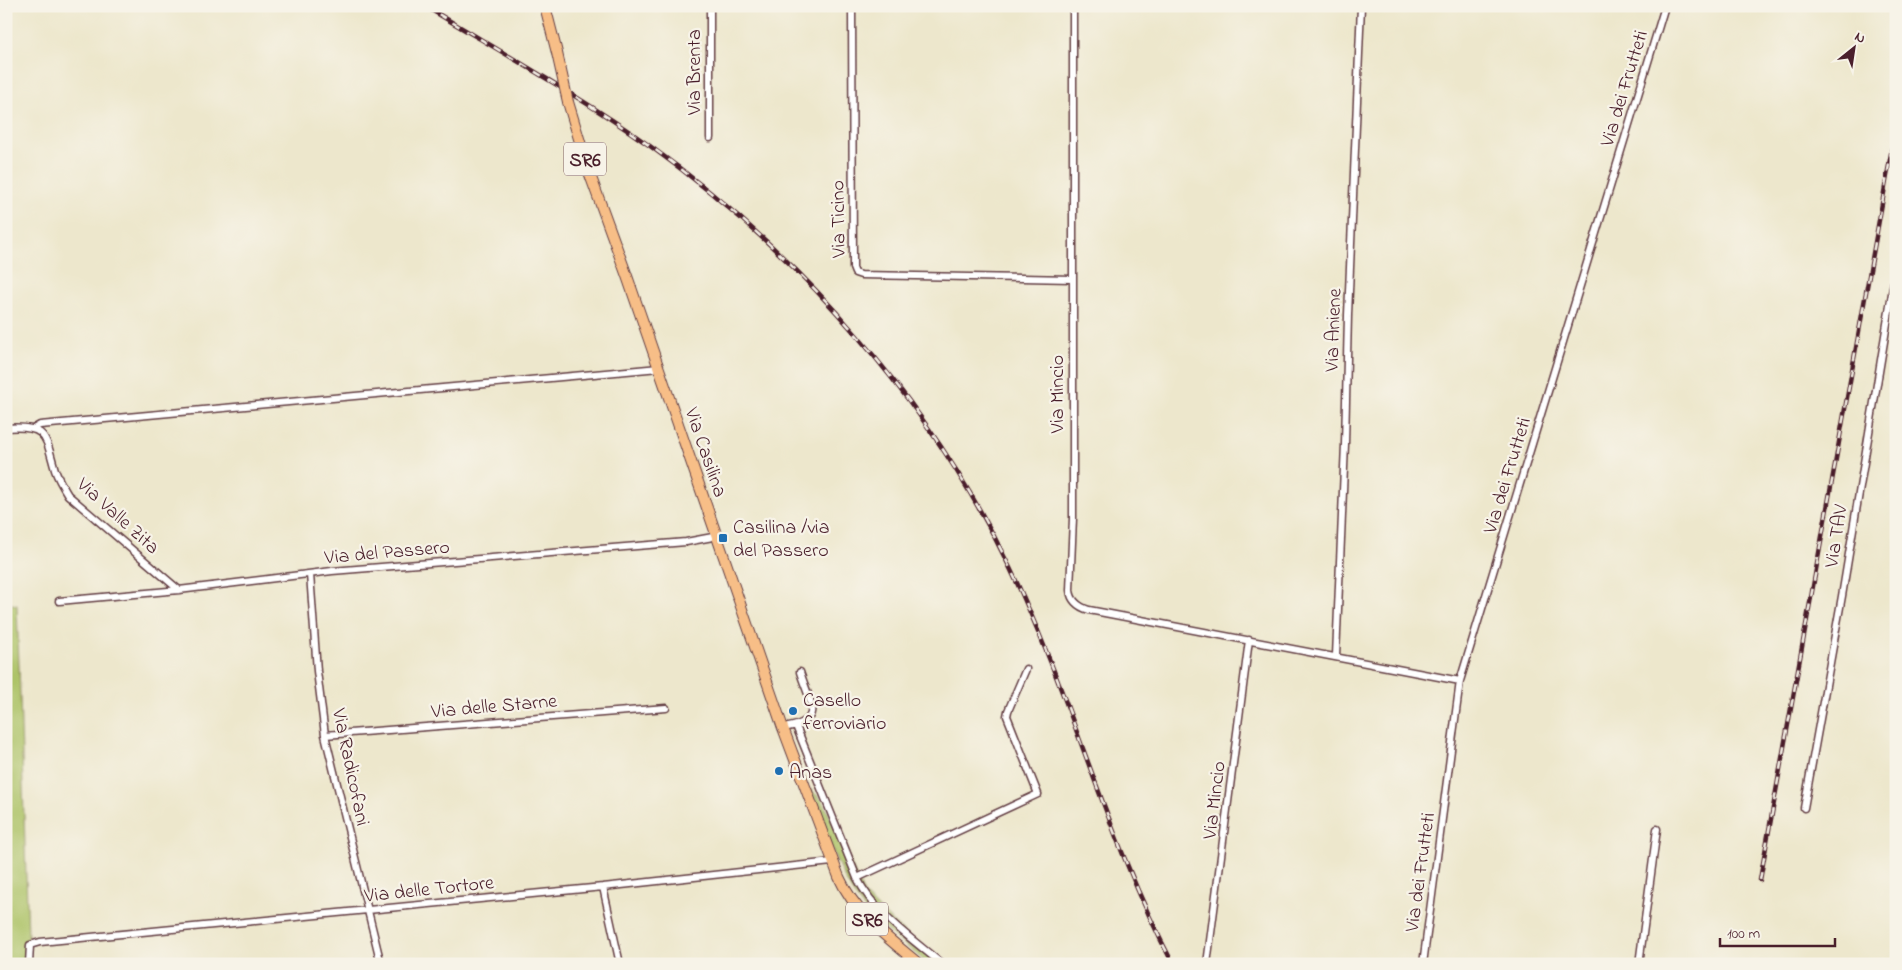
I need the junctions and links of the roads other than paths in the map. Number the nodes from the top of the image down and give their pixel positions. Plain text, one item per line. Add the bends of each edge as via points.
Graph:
1 (545, 6) edge
2 (710, 6) edge
3 (852, 6) edge
4 (1073, 6) edge
5 (1361, 6) edge
6 (1665, 6) edge
7 (710, 138) dead end
8 (1896, 269) edge
9 (1072, 279) junction
10 (659, 368) junction
11 (6, 428) edge
12 (34, 429) junction
13 (718, 536) junction
14 (310, 574) junction
15 (179, 590) junction
16 (59, 601) dead end
17 (1249, 640) junction
18 (1336, 656) junction
19 (1026, 669) dead end
20 (800, 672) dead end
21 (1460, 680) junction
22 (666, 708) dead end
23 (796, 726) junction
24 (783, 728) junction
25 (325, 735) junction
26 (1804, 808) dead end
27 (1657, 829) dead end
28 (832, 862) junction
29 (857, 878) junction
30 (603, 887) junction
31 (369, 910) junction
32 (29, 964) edge
33 (381, 964) edge
34 (620, 964) edge
35 (919, 964) edge
36 (942, 964) edge
37 (1207, 964) edge
38 (1423, 964) edge
39 (1639, 964) edge

1 - 10 main road, Via Casilina / SR6, bridge via 568,102 592,179
2 - 7 street, Via Brenta
3 - 9 street, Via Ticino via 856,273
4 - 9 street, Via Mincio
5 - 18 street, Via Aniene
6 - 21 street, Via dei Frutteti
8 - 26 street, Via TAV
9 - 17 street, Via Mincio via 1072,597 1079,606 1088,610
10 - 12 street via 40,425
10 - 13 main road, Via Casilina / SR6
11 - 12 street
12 - 15 street, Via Valle Zita via 47,442 55,471 68,495
13 - 14 street, Via del Passero via 686,542
13 - 24 main road, Via Casilina / SR6
14 - 15 street, Via del Passero
14 - 25 street, Via Radicofani
15 - 16 street, Via del Passero
17 - 18 street, Via Mincio
17 - 37 street, Via Mincio
18 - 21 street, Via Mincio
19 - 29 street via 1007,716 1038,794
20 - 23 street via 811,714 808,721
21 - 38 street, Via dei Frutteti
22 - 25 street, Via delle Starne
23 - 24 street
23 - 29 street
24 - 28 main road, Via Casilina / SR6
25 - 31 street, Via Radicofani
27 - 39 street
28 - 30 street, Via delle Tortore
28 - 35 main road, Via Casilina / SR6 via 845,891 861,913
29 - 36 street via 878,910
30 - 31 street, Via delle Tortore
30 - 34 street
31 - 32 street, Via delle Tortore via 40,942 30,945
31 - 33 street, Via Radicofani

